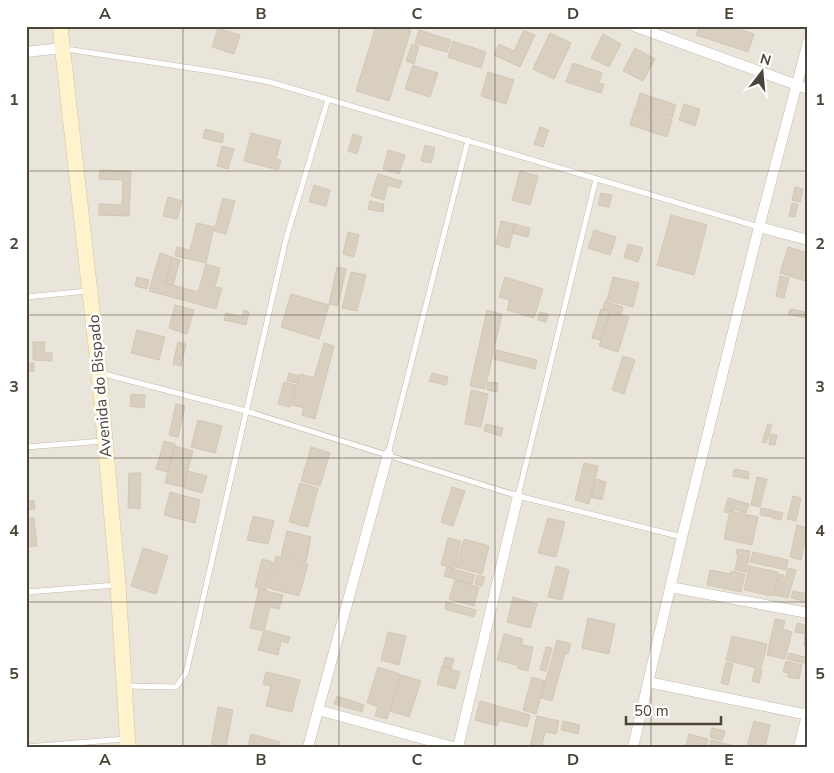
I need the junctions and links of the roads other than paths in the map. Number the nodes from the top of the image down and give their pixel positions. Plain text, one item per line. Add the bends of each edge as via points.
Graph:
1 (60, 26) edge
2 (634, 26) edge
3 (808, 42) edge
4 (62, 48) junction
5 (26, 52) edge
6 (796, 86) junction
7 (808, 89) edge
8 (328, 99) junction
9 (468, 140) junction
10 (596, 179) junction
11 (759, 227) junction
12 (808, 240) edge
13 (91, 291) junction
14 (26, 297) edge
15 (99, 373) junction
16 (246, 411) junction
17 (105, 440) junction
18 (26, 447) edge
19 (388, 454) junction
20 (518, 496) junction
21 (682, 537) junction
22 (118, 585) junction
23 (670, 587) junction
24 (26, 592) edge
25 (808, 613) edge
26 (648, 682) junction
27 (125, 686) junction
28 (318, 710) junction
29 (808, 714) edge
30 (128, 743) edge
31 (26, 747) edge
32 (308, 747) edge
33 (453, 747) edge
34 (458, 747) edge
35 (633, 747) edge
36 (799, 747) edge

1 - 4 main road, Avenida do Bispado
2 - 6 street
3 - 6 street
4 - 5 street
4 - 8 lane via 261,80
4 - 13 main road, Avenida do Bispado
6 - 7 street
6 - 11 street
8 - 9 lane
8 - 16 lane via 286,239
9 - 10 lane
9 - 19 lane
10 - 11 lane
10 - 20 lane
11 - 12 street
11 - 21 street
13 - 14 lane
13 - 15 main road, Avenida do Bispado
15 - 16 lane
15 - 17 main road, Avenida do Bispado
16 - 19 lane
16 - 27 lane via 186,674 176,687
17 - 18 lane
17 - 22 main road, Avenida do Bispado
19 - 20 lane
19 - 28 street
20 - 21 lane
20 - 34 street
21 - 23 street
22 - 24 lane
22 - 27 main road, Avenida do Bispado
23 - 25 street
23 - 26 street
26 - 29 street
26 - 35 street
27 - 30 main road, Avenida do Bispado
28 - 32 street
28 - 33 street
29 - 36 street
30 - 31 lane

